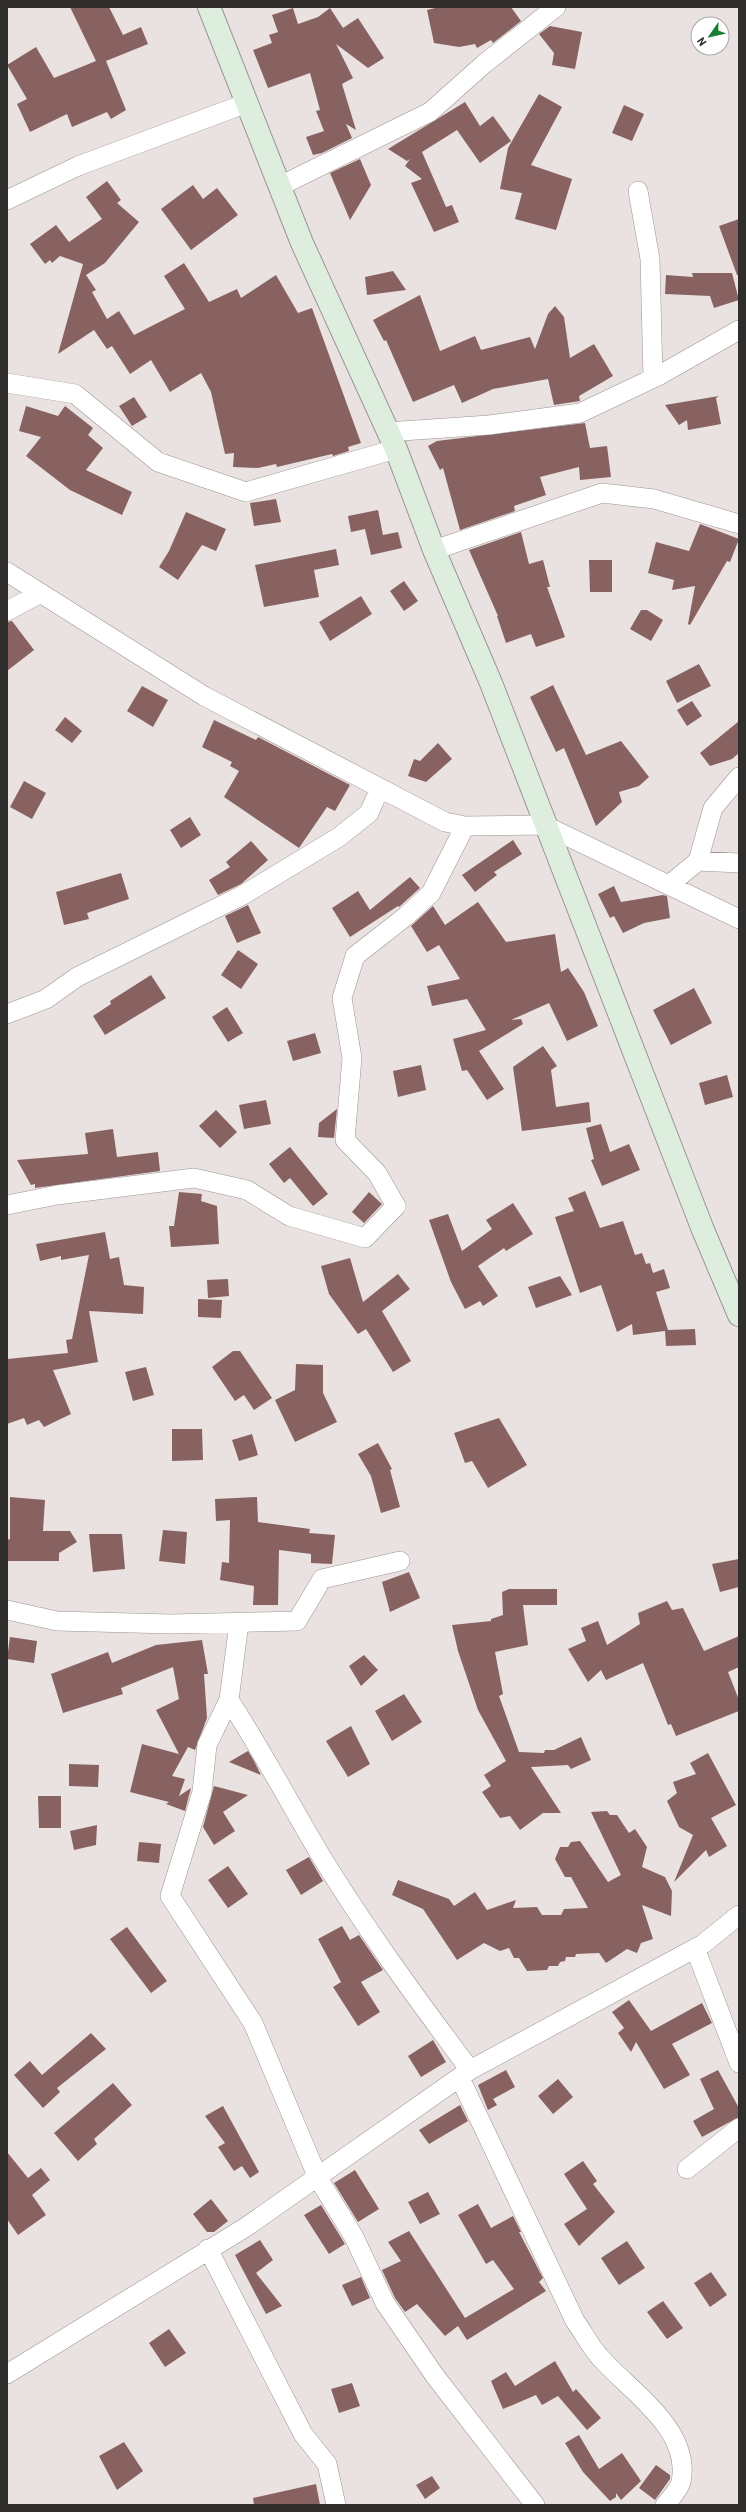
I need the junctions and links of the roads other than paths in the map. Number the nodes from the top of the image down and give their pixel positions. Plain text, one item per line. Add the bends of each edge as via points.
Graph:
1 (209, 7) edge
2 (556, 7) edge
3 (247, 103) junction
4 (280, 186) junction
5 (638, 191) dead end
6 (7, 200) edge
7 (739, 330) edge
8 (653, 378) junction
9 (7, 383) edge
10 (392, 441) junction
11 (739, 524) edge
12 (434, 550) junction
13 (7, 572) edge
14 (41, 593) junction
15 (7, 611) edge
16 (739, 777) edge
17 (380, 788) junction
18 (544, 825) junction
19 (465, 826) junction
20 (698, 861) junction
21 (739, 863) edge
22 (669, 885) junction
23 (739, 919) edge
24 (7, 1014) edge
25 (7, 1206) edge
26 (739, 1315) edge
27 (400, 1561) dead end
28 (7, 1610) edge
29 (239, 1623) junction
30 (229, 1700) junction
31 (739, 1915) edge
32 (695, 1948) junction
33 (739, 2063) edge
34 (465, 2074) junction
35 (739, 2128) edge
36 (687, 2169) dead end
37 (318, 2178) junction
38 (208, 2249) junction
39 (7, 2374) edge
40 (336, 2505) edge
41 (535, 2505) edge
42 (665, 2505) edge

1 - 3 street
2 - 4 street via 484,64 430,112
3 - 4 street
3 - 6 street via 78,166
4 - 10 street via 305,250
5 - 8 street via 650,259
7 - 8 street
8 - 10 street via 580,413
9 - 10 street via 74,394 158,462 246,492
10 - 12 street
11 - 12 street via 654,499 602,493
12 - 18 street via 491,683
13 - 14 street
14 - 15 street
14 - 17 street via 204,696
16 - 20 street via 713,808
17 - 19 street via 446,822
17 - 24 street via 369,813 339,837 250,891 77,977 46,999
18 - 19 street
18 - 22 street
18 - 26 street via 703,1230
19 - 25 street via 431,893 355,956 342,998 352,1058 345,1140 378,1173 396,1206 365,1238 289,1216 247,1190 194,1178 57,1195
20 - 21 street
20 - 22 street
22 - 23 street
27 - 29 street via 322,1579 297,1620
28 - 29 street via 57,1621
29 - 30 street
30 - 34 street via 260,1748 319,1852
30 - 37 street via 207,1746 202,1792 170,1896 253,2023
31 - 32 street
32 - 33 street
32 - 34 street
34 - 37 street
34 - 42 street via 575,2321 599,2356 642,2397 671,2434 682,2459 681,2484
35 - 36 street
37 - 38 street via 246,2227
37 - 41 street via 354,2237 385,2303 435,2376
38 - 39 street
38 - 40 street via 303,2434 327,2464

